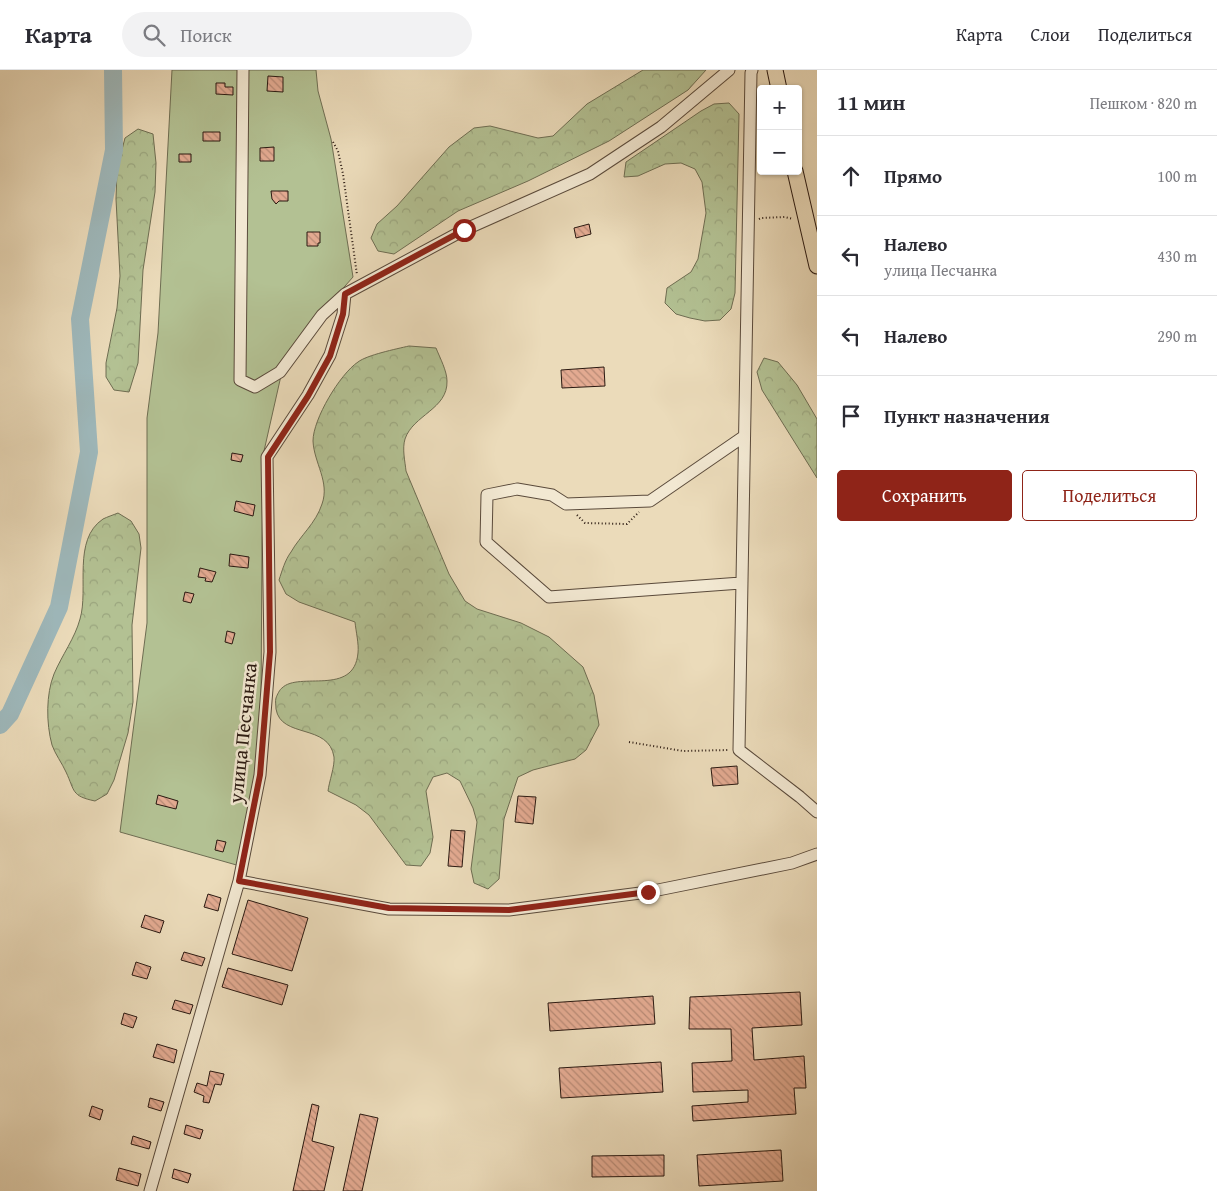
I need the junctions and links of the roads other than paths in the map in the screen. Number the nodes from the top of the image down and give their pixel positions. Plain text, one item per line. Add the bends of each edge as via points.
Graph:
1 (243, 70) edge
2 (728, 70) edge
3 (752, 70) edge
4 (775, 70) edge
5 (778, 85) edge
6 (796, 175) edge
7 (817, 266) edge
8 (345, 294) junction
9 (744, 437) junction
10 (741, 583) junction
11 (817, 812) edge
12 (817, 854) edge
13 (239, 881) junction
14 (150, 1191) edge

1 - 8 street via 240,380 255,387 280,372 322,315
2 - 8 street via 661,127 590,174 464,230
3 - 9 street
4 - 5 main road
6 - 7 main road
8 - 13 street, улица Песчанка via 343,314 330,356 268,457 270,652 260,775
9 - 10 street
9 - 10 street via 650,501 566,504 552,495 517,489 487,495 486,542 549,597
10 - 11 street via 739,750
12 - 13 street via 792,863 648,892 509,910 389,908
13 - 14 street, улица Песчанка

